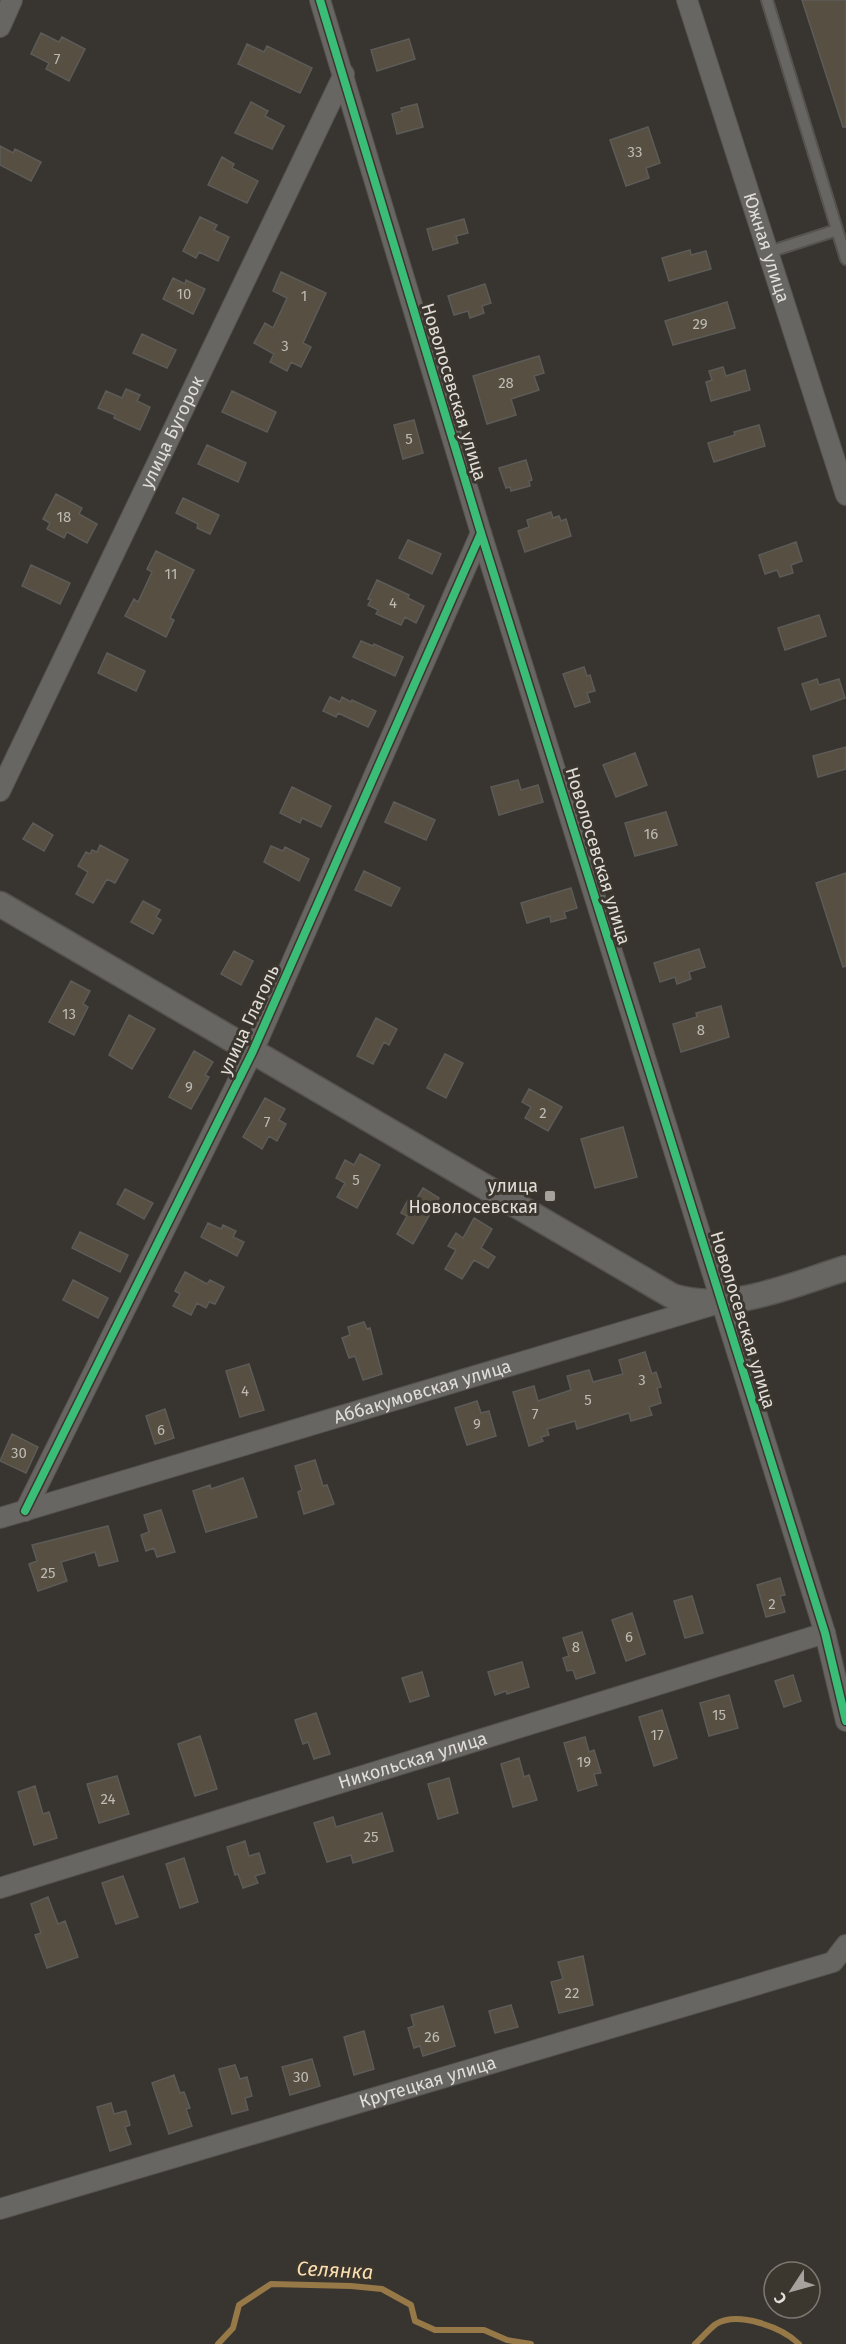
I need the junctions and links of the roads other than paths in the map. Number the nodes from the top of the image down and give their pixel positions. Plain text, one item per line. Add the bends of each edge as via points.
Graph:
1 (12, 0) edge
2 (320, 0) edge
3 (687, 0) edge
4 (767, 0) edge
5 (0, 27) edge
6 (344, 74) junction
7 (846, 216) edge
8 (836, 225) junction
9 (769, 252) junction
10 (846, 257) edge
11 (846, 495) edge
12 (480, 533) junction
13 (0, 791) edge
14 (0, 904) edge
15 (253, 1051) junction
16 (846, 1268) edge
17 (722, 1302) junction
18 (25, 1511) junction
19 (0, 1518) edge
20 (825, 1633) junction
21 (846, 1721) edge
22 (0, 1888) edge
23 (846, 1946) edge
24 (0, 2209) edge

1 - 5 street
2 - 6 street, Новолосевская улица
3 - 9 street, Южная улица
4 - 8 lane
6 - 12 street, Новолосевская улица
6 - 13 street, улица Бугорок
7 - 8 lane
8 - 9 lane
8 - 10 lane
9 - 11 street, Южная улица
12 - 15 street, улица Глаголь
12 - 17 street, Новолосевская улица
14 - 15 street
15 - 17 street via 653,1286 688,1301
15 - 18 street, улица Глаголь
16 - 17 street, Аббакумовская улица
17 - 18 street, Аббакумовская улица
17 - 20 street, Новолосевская улица
18 - 19 street, Аббакумовская улица
20 - 21 street, Новолосевская улица
20 - 22 street, Никольская улица
23 - 24 street, Крутецкая улица via 833,1962

